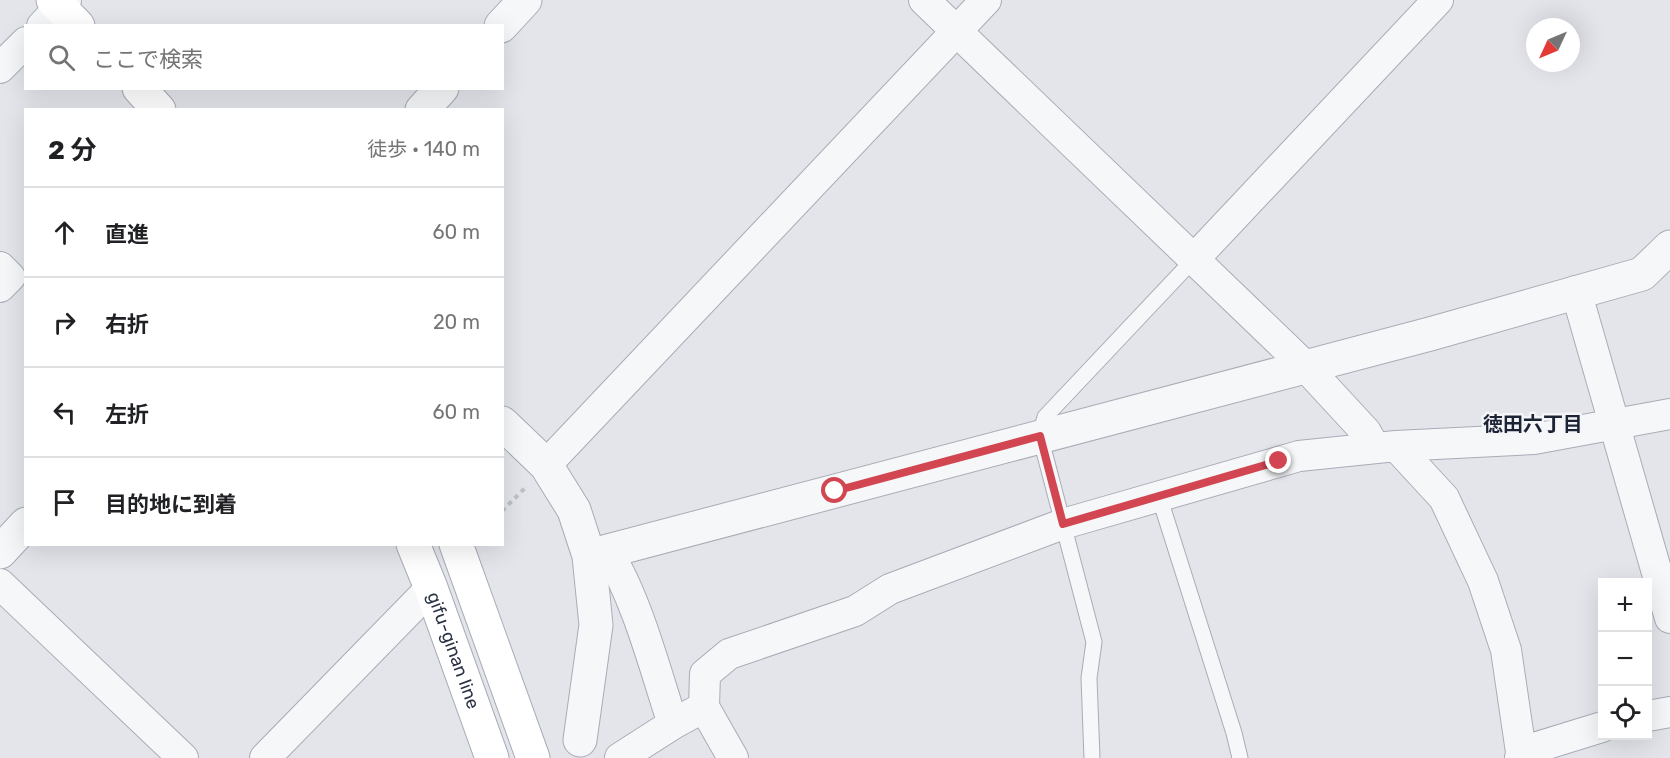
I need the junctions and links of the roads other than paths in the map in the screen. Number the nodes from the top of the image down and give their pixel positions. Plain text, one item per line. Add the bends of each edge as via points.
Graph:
1 (525, 0) edge
2 (924, 0) edge
3 (986, 0) edge
4 (1438, 0) edge
5 (503, 24) edge
6 (956, 31) junction
7 (24, 44) edge
8 (0, 68) edge
9 (141, 90) edge
10 (440, 90) edge
11 (157, 108) edge
12 (424, 108) edge
13 (1668, 251) edge
14 (1194, 259) junction
15 (0, 267) edge
16 (0, 287) edge
17 (1576, 291) junction
18 (1305, 366) junction
19 (1670, 414) edge
20 (1614, 424) junction
21 (504, 425) edge
22 (1040, 436) junction
23 (1385, 447) junction
24 (546, 465) junction
25 (1159, 496) junction
26 (1063, 524) junction
27 (24, 526) edge
28 (414, 546) edge
29 (457, 546) edge
30 (0, 552) edge
31 (598, 553) junction
32 (0, 584) edge
33 (431, 588) junction
34 (1670, 618) edge
35 (704, 707) junction
36 (1670, 712) edge
37 (1652, 716) edge
38 (673, 724) junction
39 (1598, 729) edge
40 (580, 740) dead end
41 (1520, 755) edge
42 (183, 758) edge
43 (266, 758) edge
44 (492, 758) edge
45 (533, 758) edge
46 (620, 758) edge
47 (733, 758) edge
48 (1092, 758) edge
49 (1240, 758) edge

1 - 5 street
2 - 6 street
3 - 6 street
4 - 14 street
6 - 14 street
6 - 24 street
7 - 8 street
9 - 11 main road
10 - 12 street
13 - 17 street via 1642,274
14 - 18 street
14 - 22 lane via 1045,417
15 - 16 street via 10,277
17 - 18 street
17 - 20 street
18 - 22 street
18 - 23 street
19 - 20 street
20 - 23 street via 1534,439
20 - 34 street
21 - 24 street
22 - 26 lane
22 - 31 street
23 - 25 street via 1299,456
23 - 41 street via 1444,498 1483,581 1506,650
24 - 31 street
25 - 26 street
25 - 49 lane
26 - 35 street via 890,589 855,611 729,654 705,674
26 - 48 lane via 1094,642 1089,678
27 - 30 street
28 - 33 main road, gifu-ginan line
29 - 45 main road
31 - 38 street via 616,565
31 - 40 street via 596,626
32 - 42 street
33 - 43 street
33 - 44 main road, gifu-ginan line
35 - 38 street
35 - 47 street
36 - 37 street
38 - 46 street
39 - 41 street

